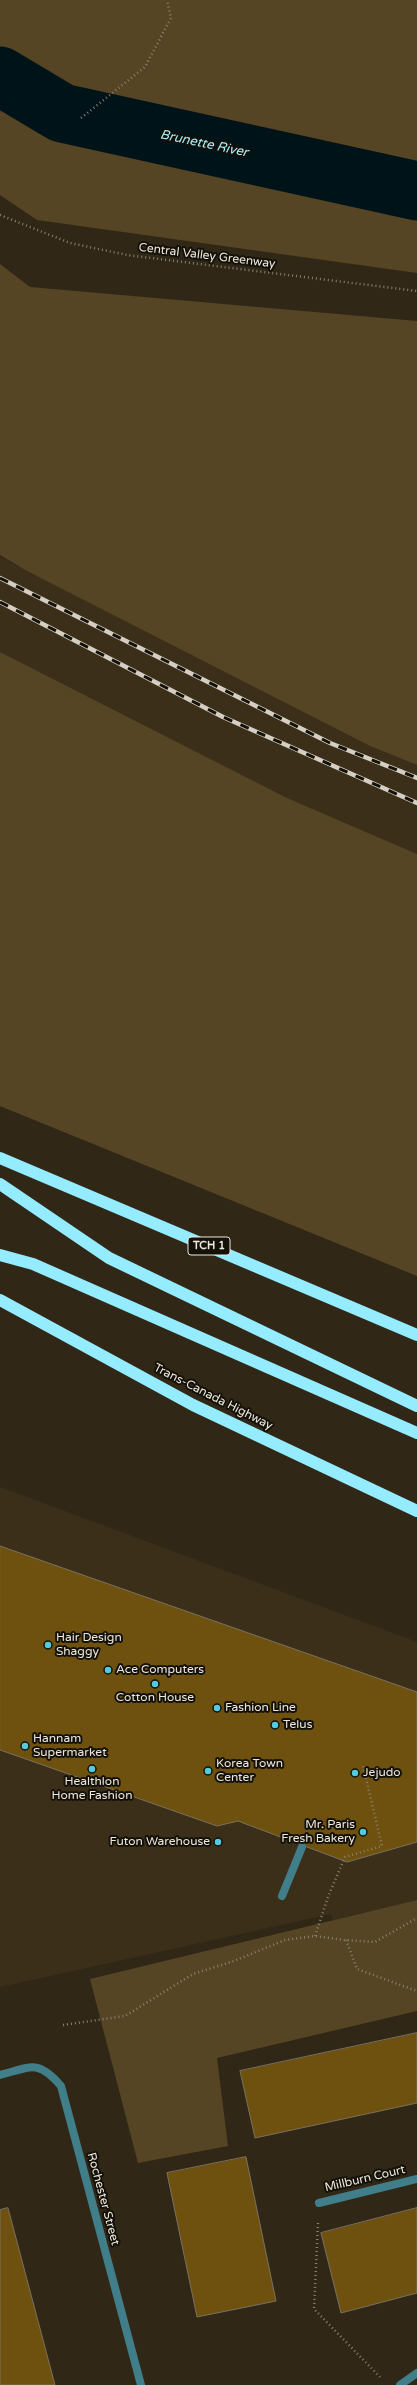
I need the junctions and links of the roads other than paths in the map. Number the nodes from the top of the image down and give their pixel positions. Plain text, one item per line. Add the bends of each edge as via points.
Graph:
1 (0, 1158) edge
2 (0, 1184) edge
3 (0, 1255) edge
4 (0, 1300) edge
5 (417, 1335) edge
6 (417, 1406) edge
7 (417, 1434) edge
8 (417, 1511) edge
9 (302, 1847) dead end
10 (282, 1896) dead end
11 (0, 2074) edge
12 (417, 2179) edge
13 (318, 2203) road end
14 (417, 2373) edge
15 (141, 2385) edge
16 (400, 2385) edge

1 - 5 highway, TCH 1
2 - 6 highway via 109,1258
3 - 7 highway via 33,1264
4 - 8 highway, Trans-Canada Highway via 193,1405
9 - 10 street
11 - 15 street, Rochester Street via 34,2066 49,2073 61,2086
12 - 13 street, Millburn Court
14 - 16 street

